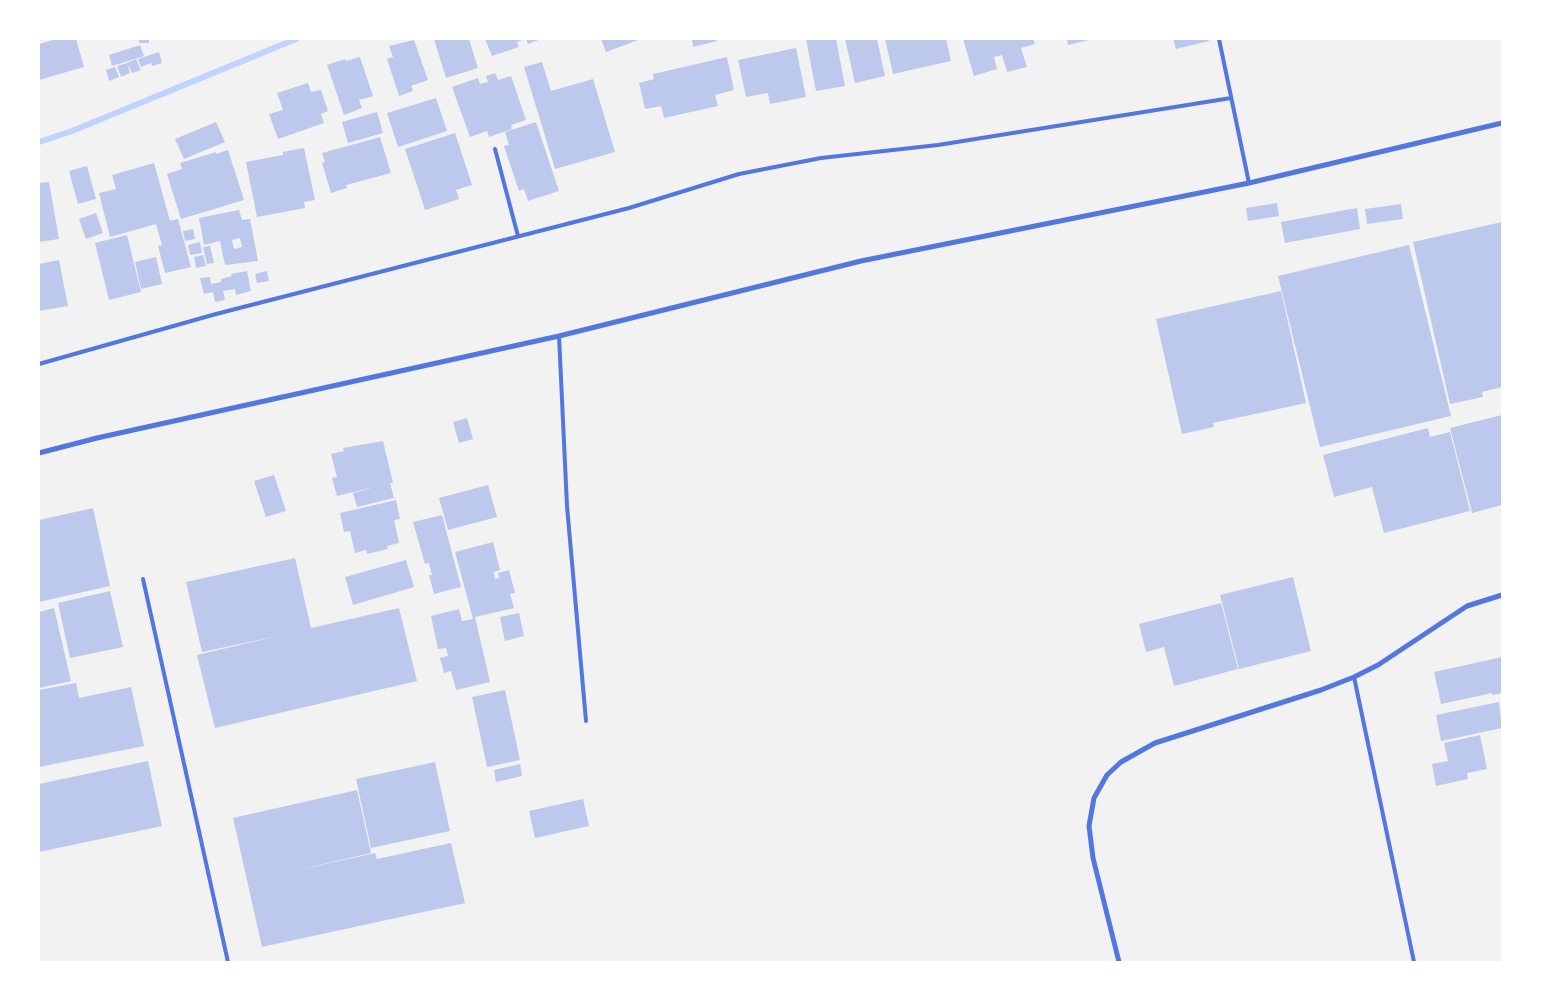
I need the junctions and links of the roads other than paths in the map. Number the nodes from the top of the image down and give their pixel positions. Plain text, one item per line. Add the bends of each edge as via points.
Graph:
1 (1219, 39) edge
2 (1231, 98) junction
3 (1502, 123) edge
4 (494, 149) dead end
5 (1249, 183) junction
6 (518, 236) junction
7 (559, 336) junction
8 (39, 364) edge
9 (39, 453) edge
10 (143, 579) dead end
11 (1502, 595) edge
12 (1354, 678) junction
13 (586, 721) dead end
14 (228, 962) edge
15 (1119, 962) edge
16 (1414, 962) edge

1 - 2 lane
2 - 5 lane
2 - 6 lane via 938,145 821,158 739,174 629,208
3 - 5 street
4 - 6 lane
5 - 7 street via 861,261
6 - 8 lane via 216,314
7 - 9 street
7 - 13 lane via 567,506
10 - 14 lane
11 - 12 street via 1467,606
12 - 15 street via 1155,743 1121,762 1107,775 1094,798 1089,826
12 - 16 lane

